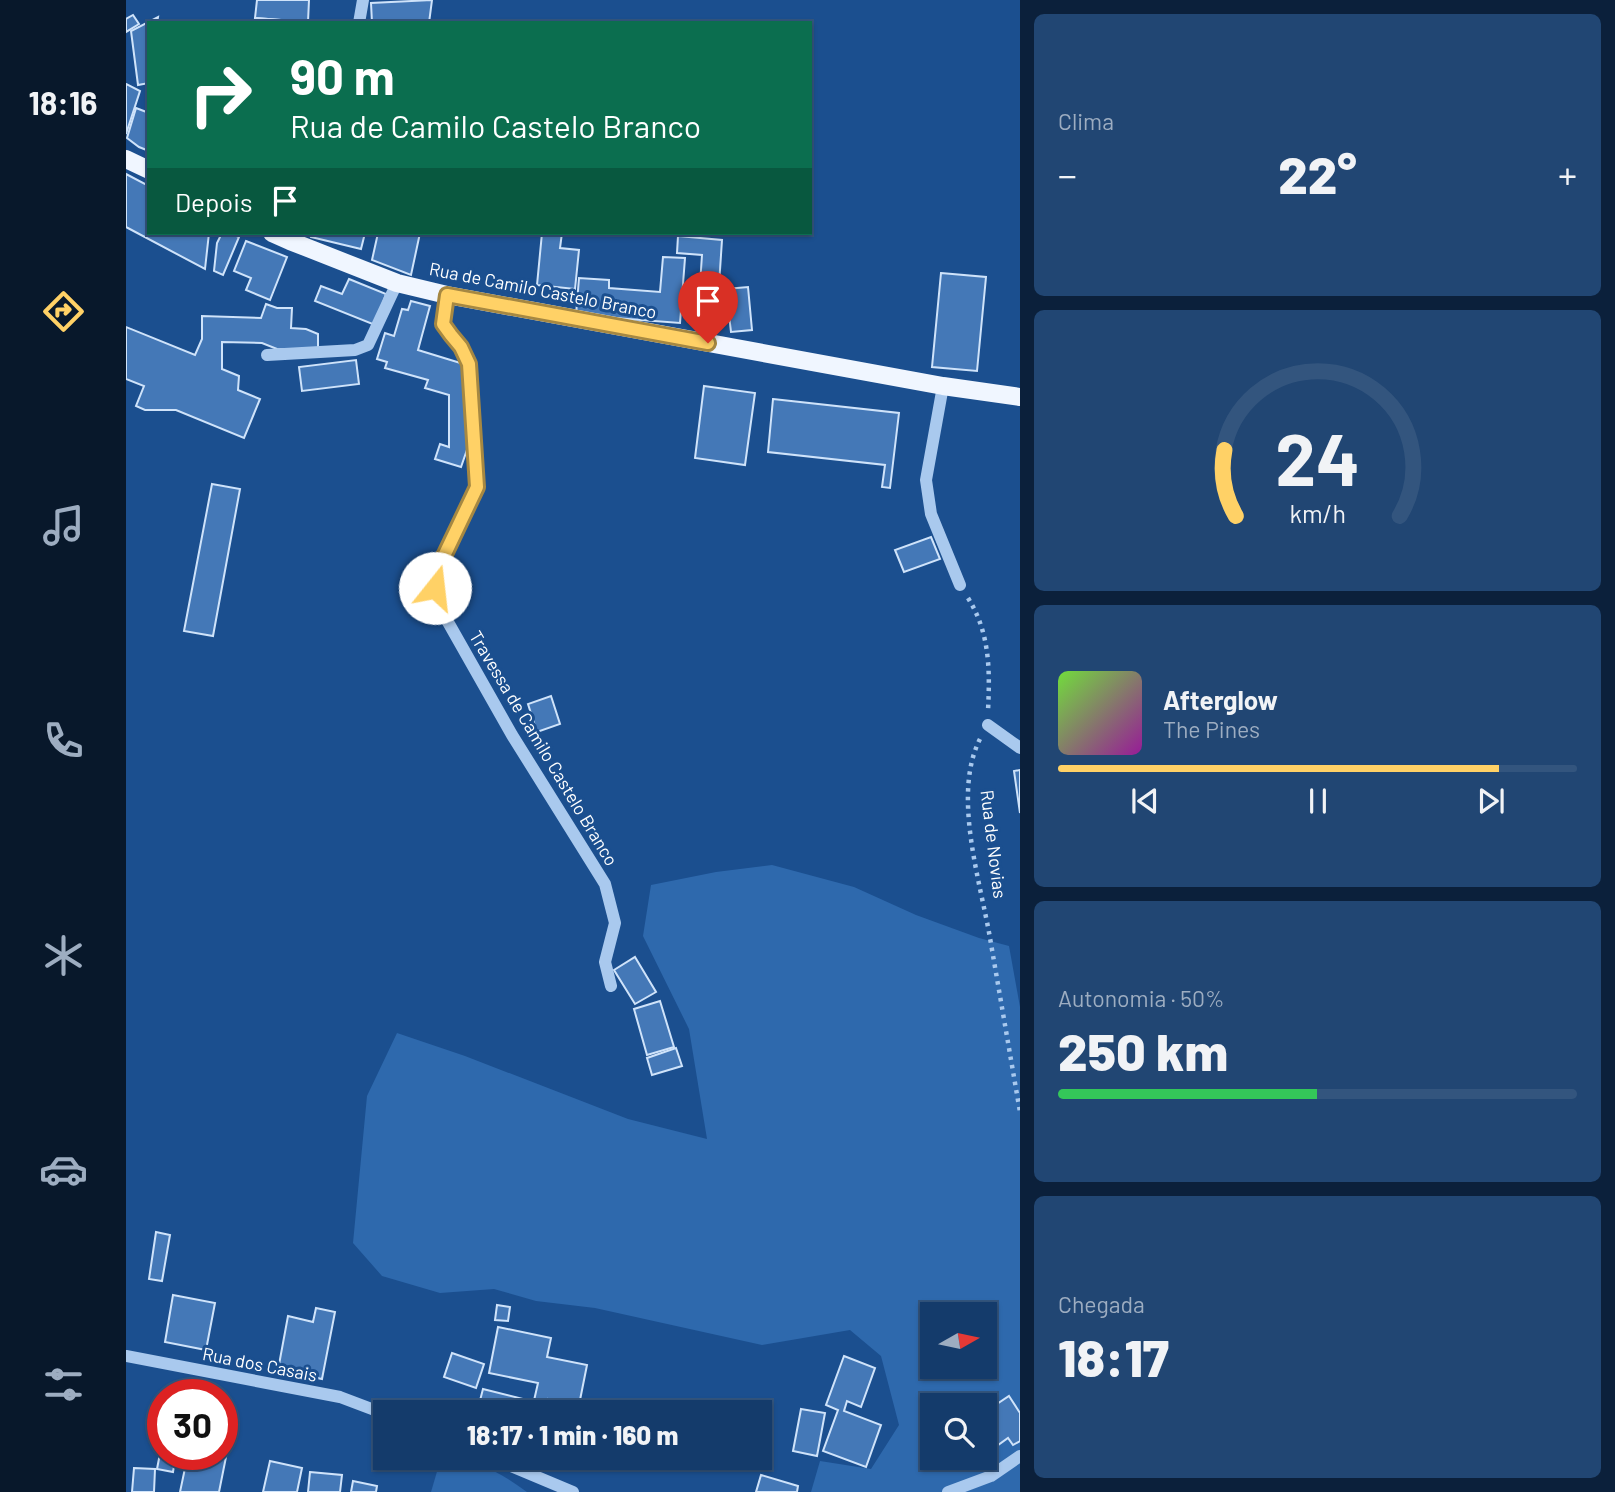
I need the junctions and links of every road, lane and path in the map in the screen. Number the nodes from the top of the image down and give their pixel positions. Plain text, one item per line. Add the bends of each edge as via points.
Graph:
1 (363, 0) edge
2 (359, 21) edge
3 (126, 159) edge
4 (147, 169) edge
5 (292, 237) edge
6 (397, 283) junction
7 (447, 295) junction
8 (267, 355) dead end
9 (943, 386) junction
10 (1020, 397) edge
11 (960, 585) joint
12 (988, 725) junction
13 (1020, 748) edge
14 (611, 986) dead end
15 (1020, 1112) edge
16 (126, 1356) edge
17 (373, 1409) edge
18 (1020, 1456) edge
19 (521, 1470) edge
20 (573, 1492) edge
21 (948, 1492) edge

1 - 2 street
3 - 4 main road
5 - 6 main road, Rua de Camilo Castelo Branco
6 - 7 main road, Rua de Camilo Castelo Branco
6 - 8 street via 368,345 355,350
7 - 9 main road, Rua de Camilo Castelo Branco
7 - 14 street, Travessa de Camilo Castelo Branco via 443,324 469,364 477,487 435,575 435,588 444,615 512,735 605,884 615,923 605,962
9 - 10 main road, Rua de Camilo Castelo Branco
9 - 11 street via 926,480 931,514
11 - 12 path, Rua de Novias via 978,614 986,639
12 - 13 street
12 - 15 path, Rua de Novias via 972,762 968,803
16 - 17 street, Rua dos Casais via 340,1396
18 - 21 street via 991,1476
19 - 20 street

